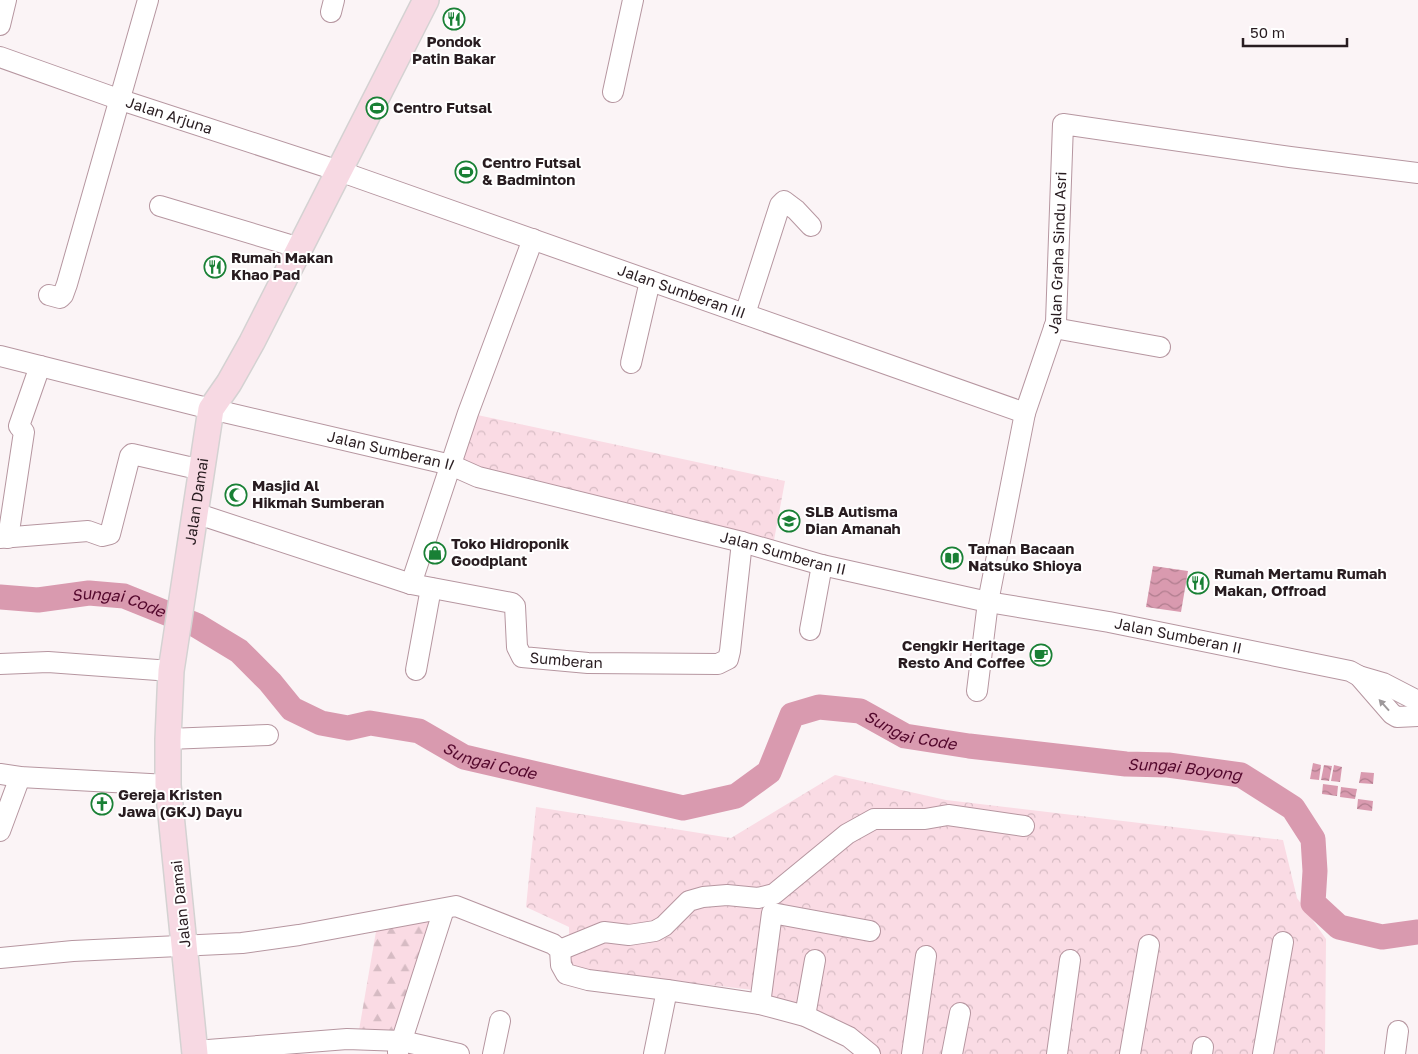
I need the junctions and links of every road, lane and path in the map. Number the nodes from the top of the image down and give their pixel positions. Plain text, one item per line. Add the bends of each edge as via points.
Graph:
1 (6, 0) edge
2 (148, 0) edge
3 (426, 0) edge
4 (633, 0) edge
5 (0, 25) edge
6 (0, 57) edge
7 (613, 92) dead end
8 (118, 99) junction
9 (339, 171) junction
10 (1418, 173) edge
11 (160, 206) dead end
12 (811, 226) dead end
13 (533, 240) junction
14 (300, 248) junction
15 (650, 281) junction
16 (49, 295) dead end
17 (745, 314) junction
18 (1054, 328) junction
19 (1160, 347) dead end
20 (0, 356) edge
21 (631, 363) dead end
22 (40, 366) junction
23 (211, 409) junction
24 (1024, 412) junction
25 (450, 464) junction
26 (202, 470) junction
27 (195, 513) junction
28 (4, 538) edge
29 (742, 542) junction
30 (822, 565) junction
31 (411, 584) junction
32 (431, 588) junction
33 (988, 602) junction
34 (810, 630) dead end
35 (0, 664) edge
36 (170, 670) junction
37 (416, 670) dead end
38 (1359, 676) junction
39 (977, 692) dead end
40 (1418, 701) edge
41 (1418, 716) edge
42 (268, 735) dead end
43 (168, 739) junction
44 (0, 774) edge
45 (20, 777) junction
46 (168, 785) junction
47 (1024, 826) dead end
48 (0, 832) edge
49 (444, 909) junction
50 (870, 931) dead end
51 (1283, 942) dead end
52 (1149, 945) dead end
53 (185, 946) junction
54 (560, 950) junction
55 (926, 956) dead end
56 (0, 958) edge
57 (815, 960) dead end
58 (1070, 960) dead end
59 (667, 990) junction
60 (760, 1004) junction
61 (960, 1013) dead end
62 (805, 1016) junction
63 (500, 1021) dead end
64 (1398, 1032) dead end
65 (400, 1048) edge
66 (195, 1053) edge
67 (867, 1053) edge
68 (459, 1054) edge
69 (493, 1054) edge
70 (654, 1054) edge
71 (912, 1054) edge
72 (952, 1054) edge
73 (1057, 1054) edge
74 (1130, 1054) edge
75 (1263, 1054) edge
76 (1395, 1054) edge

1 - 5 street
2 - 8 street
3 - 9 main road, Jalan Damai
4 - 7 street
6 - 8 street, Jalan Arjuna
8 - 9 street, Jalan Arjuna
8 - 16 street via 67,284 60,298
9 - 13 street, Jalan Sumberan III
9 - 14 main road, Jalan Damai
10 - 18 street, Jalan Graha Sindu Asri via 1063,124
11 - 14 street
12 - 17 street via 789,203 784,201 780,206
13 - 15 street, Jalan Sumberan III
13 - 25 street
14 - 23 main road, Jalan Damai via 229,383
15 - 17 street, Jalan Sumberan III
15 - 21 street
17 - 24 street, Jalan Sumberan III
18 - 19 street
18 - 24 street, Jalan Graha Sindu Asri
20 - 22 street, Jalan Sumberan II
22 - 23 street, Jalan Sumberan II
22 - 28 street via 19,426 24,432
23 - 25 street, Jalan Sumberan II
23 - 26 main road, Jalan Damai
24 - 33 street, Jalan Graha Sindu Asri
25 - 29 street, Jalan Sumberan II via 478,477
25 - 31 street
26 - 27 main road, Jalan Damai
26 - 28 street via 132,454 110,534 102,536 88,531
27 - 31 street, Sumberan
27 - 36 main road, Jalan Damai
29 - 30 street, Jalan Sumberan II
29 - 32 street, Sumberan via 730,651 728,659 718,664 529,659 518,652 515,606 512,603
30 - 33 street, Jalan Sumberan II
30 - 34 street
31 - 32 street, Sumberan
32 - 37 street
33 - 38 street, Jalan Sumberan II via 1138,628 1350,671
33 - 39 street, Jalan Graha Sindu Asri
35 - 36 street via 48,662
36 - 43 main road, Jalan Damai
38 - 40 street, Jalan Sumberan II via 1382,683
41 -> 38 street via 1398,717 1392,714
42 - 43 street
43 - 46 main road, Jalan Damai
44 - 45 street
45 - 46 street
45 - 48 street
46 - 53 main road, Jalan Damai
47 - 54 street via 948,816 874,818 834,844 774,894 758,898 703,897 683,905 655,931 604,932
49 - 53 street via 299,935 234,944
49 - 54 street via 456,906 469,909 510,929 554,944
49 - 65 street
50 - 60 street via 772,913
51 - 75 street
52 - 74 street
53 - 56 street
53 - 66 main road, Jalan Damai
54 - 59 street via 561,965 566,974
55 - 71 street
57 - 62 street
58 - 73 street
59 - 60 street
59 - 70 street
60 - 62 street
61 - 72 street
62 - 67 street via 849,1037
63 - 69 street
64 - 76 street
65 - 66 street via 308,1041
65 - 68 street

